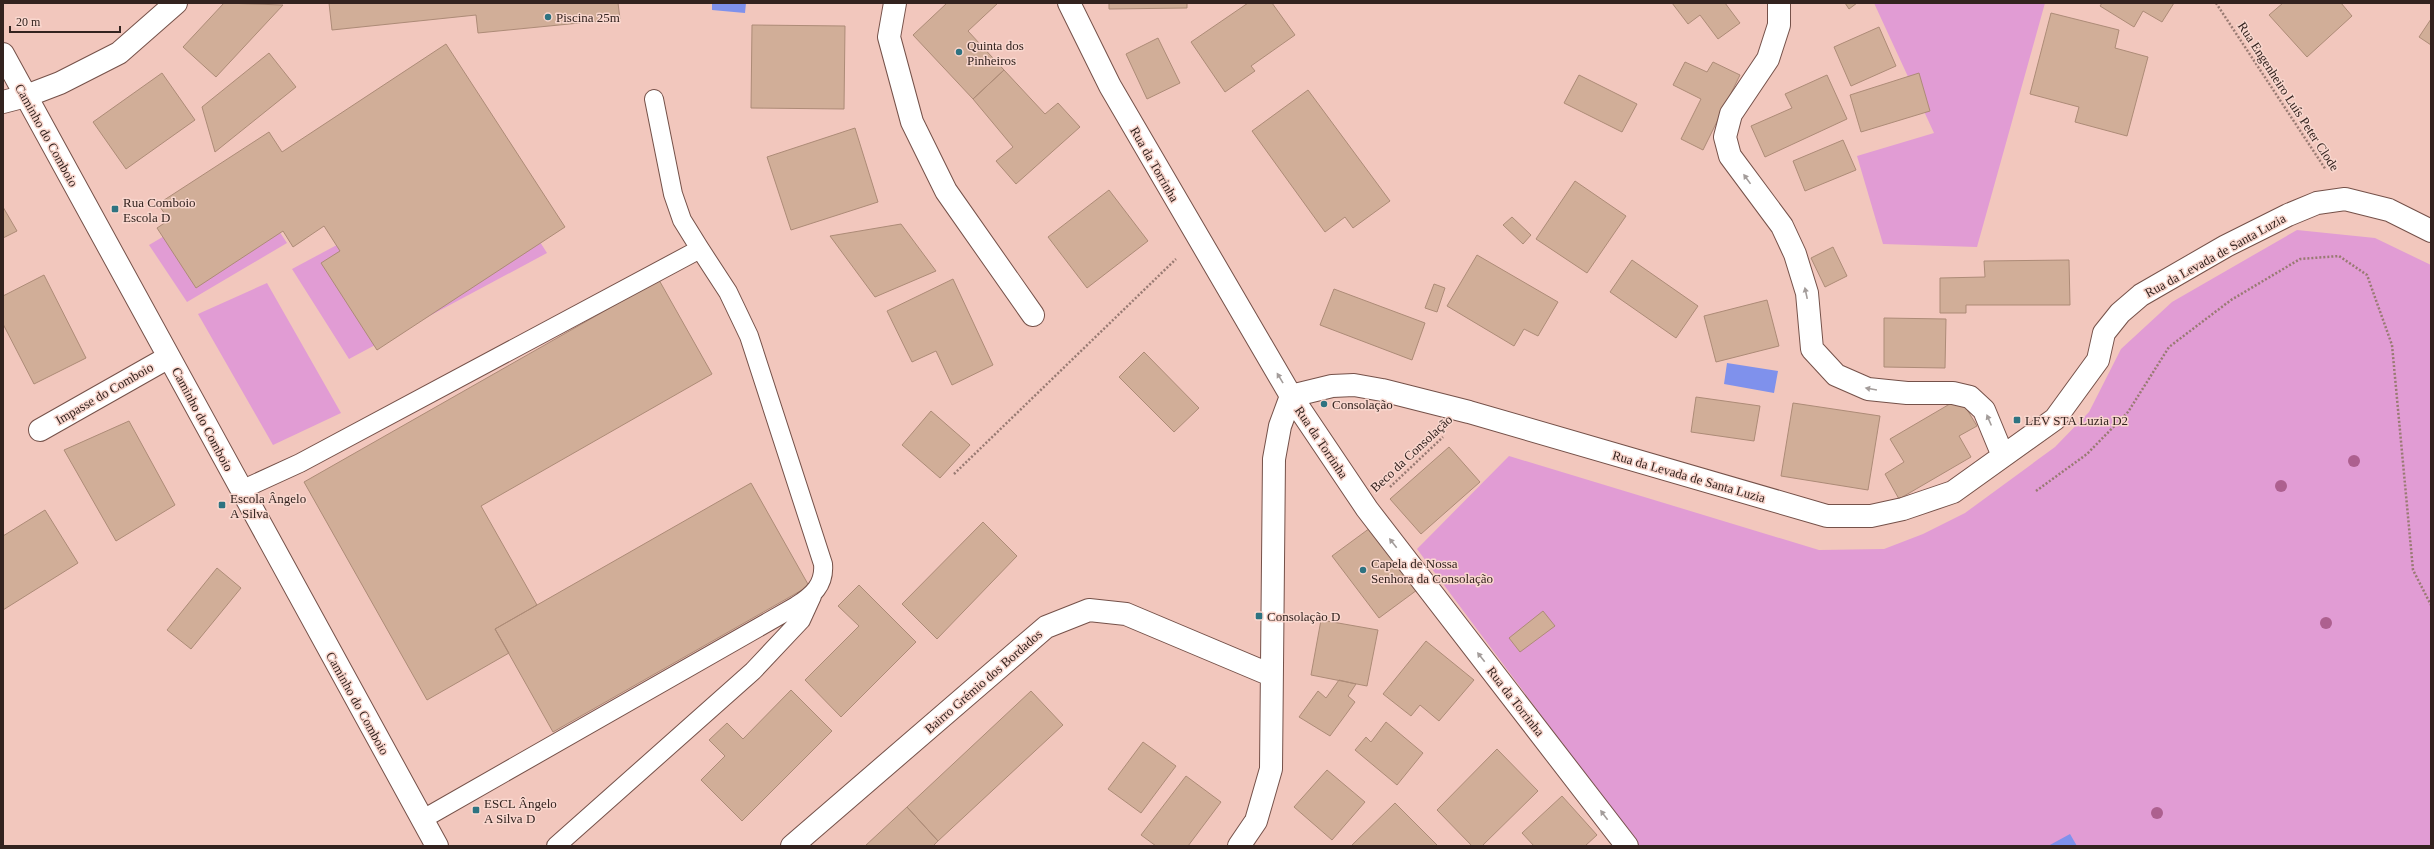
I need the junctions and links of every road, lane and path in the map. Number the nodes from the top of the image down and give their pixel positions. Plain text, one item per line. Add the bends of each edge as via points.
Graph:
1 (176, 3) edge
2 (896, 3) edge
3 (1069, 3) edge
4 (1779, 3) edge
5 (2216, 3) edge
6 (3, 54) edge
7 (26, 96) junction
8 (654, 99) dead end
9 (3, 102) edge
10 (2345, 199) junction
11 (2431, 231) edge
12 (1198, 238) junction
13 (700, 249) junction
14 (1033, 315) dead end
15 (169, 357) junction
16 (1291, 396) junction
17 (1469, 412) junction
18 (40, 430) dead end
19 (2003, 456) junction
20 (954, 474) dead end
21 (241, 490) junction
22 (2036, 491) dead end
23 (1367, 509) junction
24 (812, 596) junction
25 (2431, 605) edge
26 (1271, 675) junction
27 (422, 819) junction
28 (437, 846) edge
29 (556, 846) edge
30 (792, 846) edge
31 (1239, 846) edge
32 (1627, 846) edge

1 - 7 street via 119,53 60,83
2 - 14 street via 889,37 912,122 946,191
3 - 12 street, Rua da Torrinha via 1110,86
19 -> 4 street via 1984,410 1970,397 1953,393 1907,393 1868,389 1836,375 1812,349 1807,293 1795,254 1782,226 1730,156 1724,137 1731,114 1768,59 1778,25
5 - 10 path, Rua Engenheiro Luís Peter Clode
6 - 7 street, Caminho do Comboio
7 - 9 street
7 - 15 street, Caminho do Comboio
8 - 13 lane via 673,194 682,220
10 - 11 street, Rua da Levada de Santa Luzia via 2389,210
10 - 19 street, Rua da Levada de Santa Luzia via 2316,203 2288,215 2226,246 2141,295 2120,313 2104,333 2098,360 2055,419
16 -> 12 street, Rua da Torrinha
12 - 20 path
13 - 21 lane via 300,463
13 - 24 lane via 728,292 752,344 823,564 822,582
15 - 18 street, Impasse do Comboio
15 - 21 street, Caminho do Comboio
16 - 17 street, Rua da Levada de Santa Luzia via 1332,386 1354,385
16 - 23 street, Rua da Torrinha
16 - 26 street via 1280,426 1274,459
17 - 19 street, Rua da Levada de Santa Luzia via 1827,516 1871,516 1904,509 1953,492
17 - 23 path, Beco da Consolação
21 - 27 street, Caminho do Comboio
22 - 25 path via 2087,454 2128,412 2169,347 2231,300 2300,259 2339,256 2367,275 2392,345 2413,570
32 -> 23 street, Rua da Torrinha
24 - 27 lane
24 - 29 lane via 801,620 753,671
26 - 30 street, Bairro Grémio dos Bordados via 1126,614 1089,610 1046,627
26 - 31 street via 1271,769 1256,820
27 - 28 street, Caminho do Comboio

